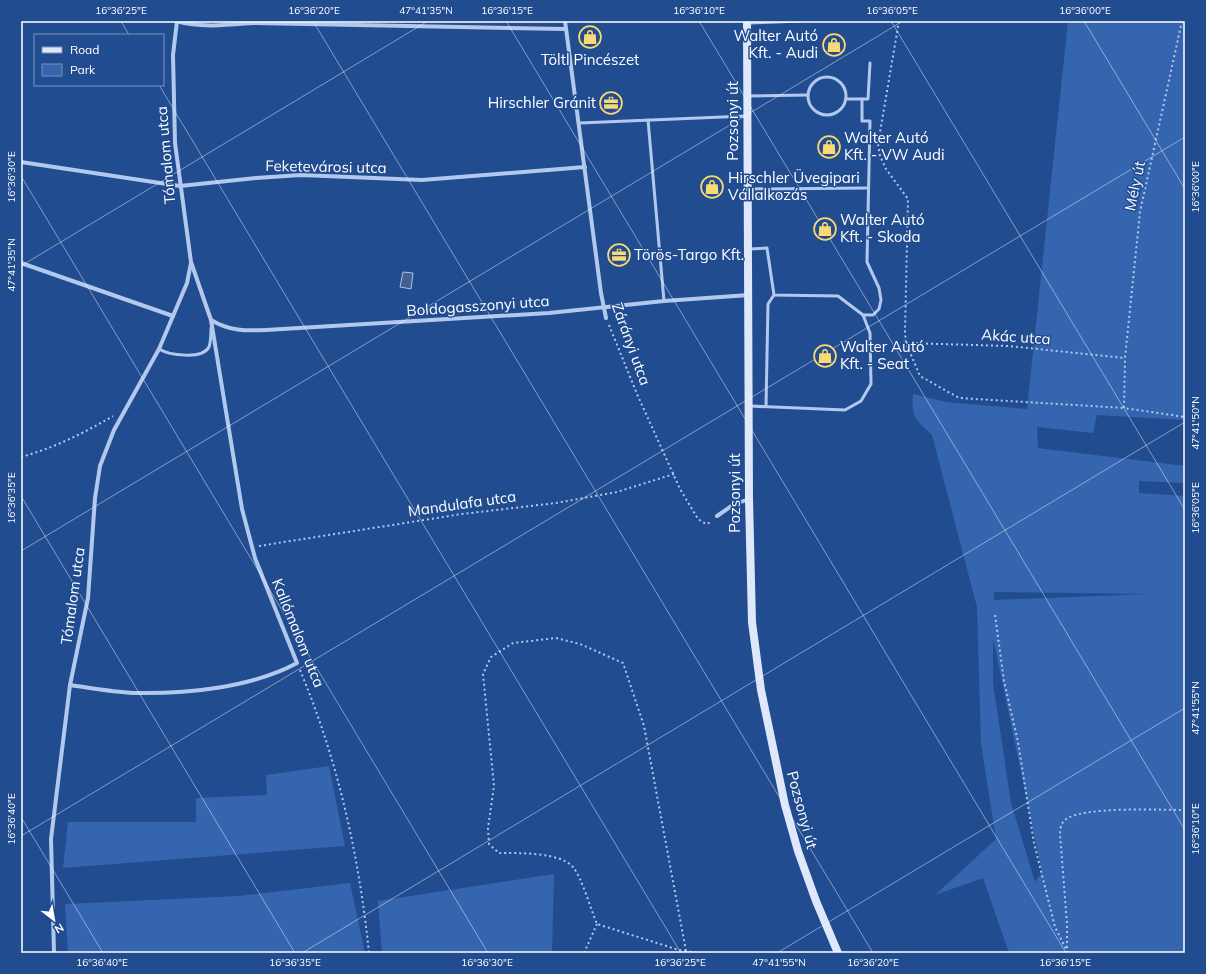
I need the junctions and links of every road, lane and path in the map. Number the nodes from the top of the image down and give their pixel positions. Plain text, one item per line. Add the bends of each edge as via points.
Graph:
1 (177, 21) edge
2 (564, 21) edge
3 (801, 21) edge
4 (900, 21) edge
5 (1182, 21) edge
6 (747, 22) edge
7 (565, 29) junction
8 (870, 63) dead end
9 (808, 95) junction
10 (747, 96) junction
11 (846, 99) junction
12 (862, 99) junction
13 (747, 115) junction
14 (648, 120) junction
15 (580, 123) junction
16 (21, 162) edge
17 (585, 167) junction
18 (180, 186) junction
19 (868, 188) junction
20 (748, 189) junction
21 (782, 196) dead end
22 (748, 199) junction
23 (748, 249) junction
24 (191, 262) junction
25 (21, 263) edge
26 (748, 295) junction
27 (774, 295) junction
28 (664, 301) junction
29 (604, 308) junction
30 (863, 315) junction
31 (173, 316) junction
32 (606, 318) joint
33 (211, 320) junction
34 (906, 343) junction
35 (159, 349) junction
36 (1124, 358) junction
37 (749, 406) junction
38 (766, 406) junction
39 (1124, 408) junction
40 (124, 410) junction
41 (1185, 417) edge
42 (21, 457) edge
43 (674, 474) junction
44 (749, 498) junction
45 (717, 516) joint
46 (252, 547) junction
47 (996, 615) dead end
48 (297, 663) junction
49 (70, 684) junction
50 (1185, 810) edge
51 (597, 924) junction
52 (1066, 949) junction
53 (686, 951) junction
54 (54, 953) edge
55 (369, 953) edge
56 (584, 953) edge
57 (698, 953) edge
58 (838, 953) edge
59 (1066, 953) edge

1 - 7 street via 192,25 222,26 253,23
1 - 18 street, Tómalom utca via 173,55 173,106
2 - 7 street, Zárányi utca
3 - 6 lane
4 - 34 path via 878,144 886,169 908,199
5 - 36 path, Mély út via 1140,212
6 - 10 main road, Pozsonyi út
7 - 15 street, Zárányi utca
8 - 12 lane via 868,99
9 - 10 lane
9 - 11 lane via 812,107 822,114 835,114
9 - 11 lane via 818,80 830,77 841,82
10 - 13 main road, Pozsonyi út
11 - 12 lane
12 - 19 lane via 862,121 870,121
13 - 14 lane
13 - 20 main road, Pozsonyi út
14 - 15 lane
14 - 28 lane
15 - 17 street, Zárányi utca
16 - 18 street, Feketevárosi utca
17 - 18 street, Feketevárosi utca via 422,180 301,175
17 - 29 street, Zárányi utca
18 - 24 street, Tómalom utca
19 - 20 lane
19 - 30 lane via 867,262 879,288 881,300 876,313 870,316
20 - 22 main road, Pozsonyi út
21 - 22 lane
22 - 23 main road, Pozsonyi út
23 - 26 main road, Pozsonyi út
23 - 27 lane via 767,248
24 - 31 street, Tómalom utca via 187,283
24 - 33 street, Tómalom utca
25 - 31 street
26 - 28 street, Boldogasszonyi utca
26 - 37 main road, Pozsonyi út
27 - 30 lane via 838,296
27 - 38 lane via 768,304
28 - 29 street, Boldogasszonyi utca
29 - 32 street, Zárányi utca
29 - 33 street, Boldogasszonyi utca via 458,320 250,331 230,329
30 - 38 lane via 870,333 871,384 861,402 845,410
31 - 35 street, Tómalom utca
32 - 43 path, Zárányi utca
33 - 35 lane via 209,346 206,351 180,355
33 - 46 street, Kallómalom utca via 242,508
34 - 36 path, Akác utca via 1008,346
34 - 39 path via 920,376 959,398
35 - 40 street, Tómalom utca
36 - 39 path, Mély út
37 - 38 lane
37 - 44 main road, Pozsonyi út
39 - 41 path
40 - 42 path via 84,433
40 - 49 street, Tómalom utca via 100,466 95,498 88,598
43 - 45 path, Zárányi utca via 701,522 710,524
43 - 46 path, Mandulafa utca via 617,492
44 - 45 street
44 - 58 main road, Pozsonyi út via 752,622 762,697 785,805 798,851
46 - 48 street, Kallómalom utca
47 - 52 path via 1004,681 1018,742 1034,843 1055,927
48 - 49 street via 263,678 218,687 133,693
48 - 55 path, Kallómalom utca via 322,726 341,789 365,910
49 - 54 street, Tómalom utca via 51,839
50 - 52 path via 1092,811 1073,815 1065,820 1060,834 1067,924
51 - 53 path
51 - 53 path via 576,872 568,862 533,853 499,853 489,844 488,828 494,786 483,674 490,657 513,644 556,638 580,644 623,663 644,726
51 - 56 path
52 - 59 path
53 - 57 path

